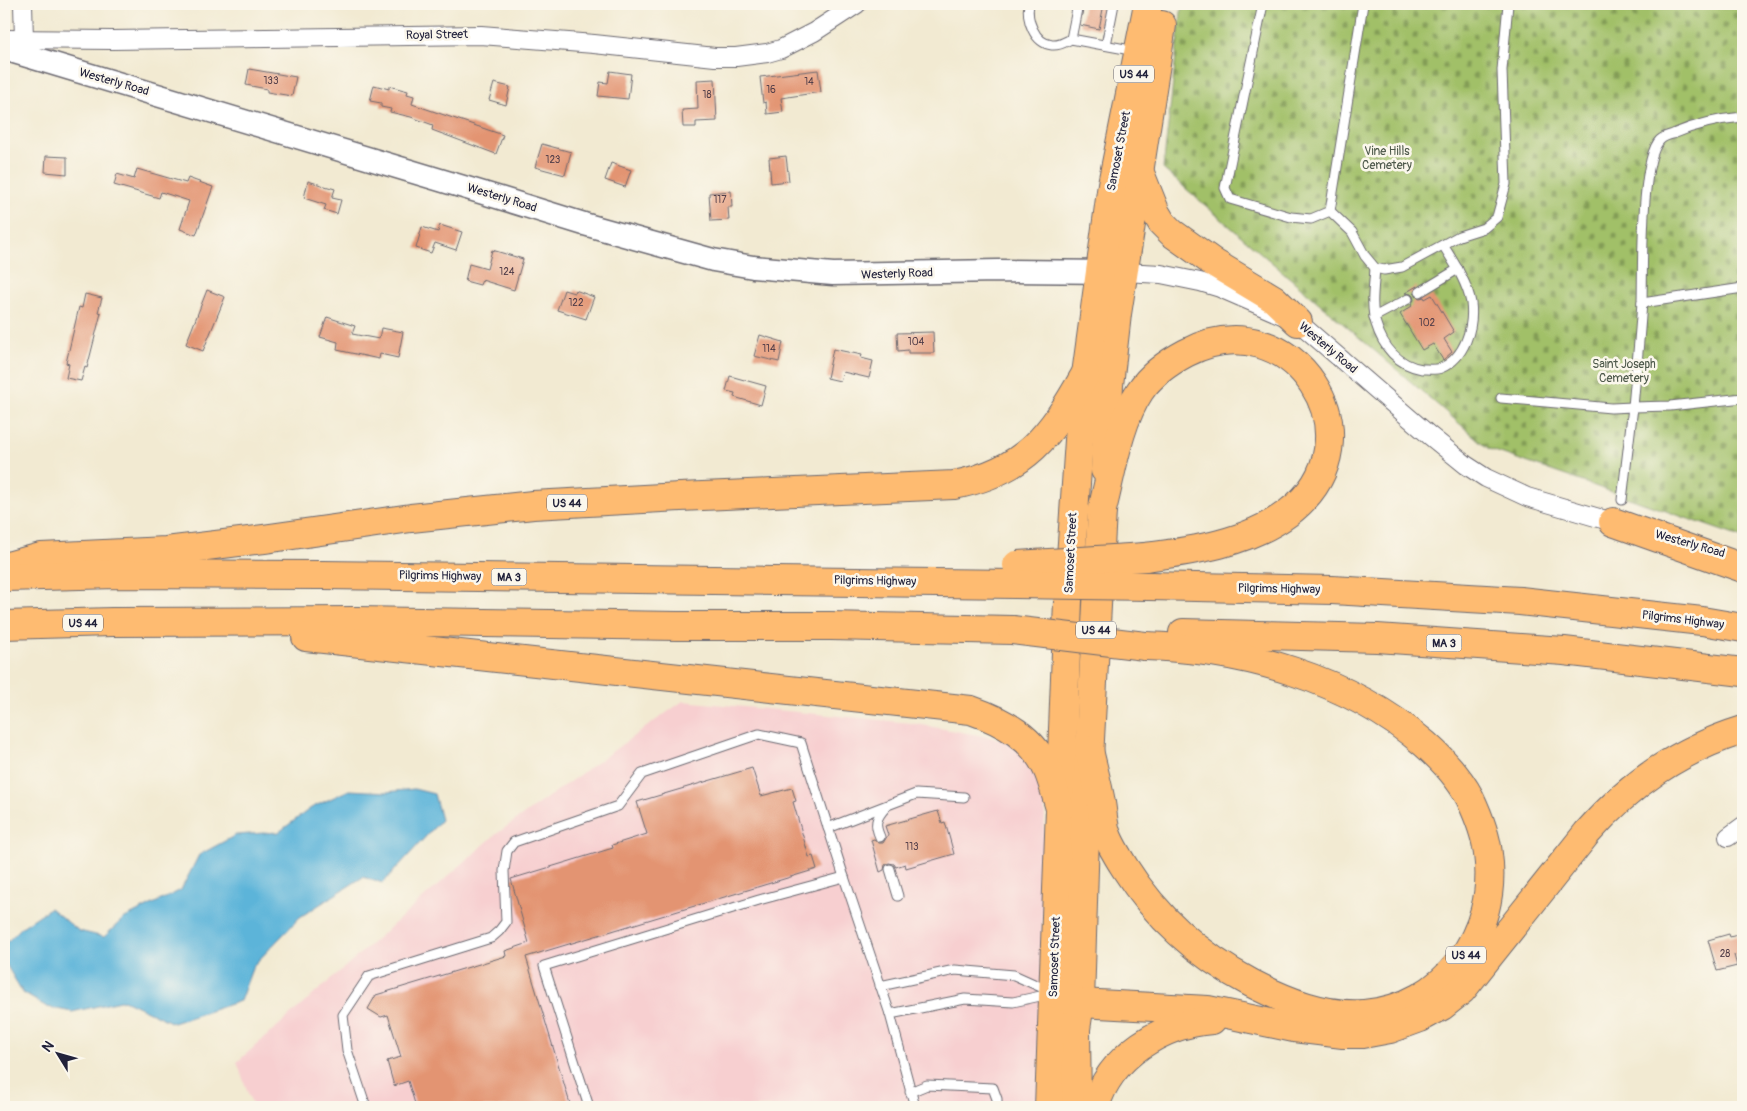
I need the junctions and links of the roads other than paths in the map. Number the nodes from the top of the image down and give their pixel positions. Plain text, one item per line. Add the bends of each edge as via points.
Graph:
1 (23, 4) edge
2 (857, 4) edge
3 (1029, 4) edge
4 (1078, 4) edge
5 (1148, 4) edge
6 (1165, 4) edge
7 (1263, 4) edge
8 (1363, 4) edge
9 (1508, 4) edge
10 (1114, 6) edge
11 (1104, 7) dead end
12 (1071, 38) junction
13 (4, 39) edge
14 (24, 40) junction
15 (1106, 46) junction
16 (4, 49) edge
17 (1138, 52) junction
18 (1743, 117) edge
19 (1139, 169) junction
20 (1330, 211) junction
21 (1443, 245) junction
22 (1375, 268) junction
23 (1458, 269) junction
24 (1112, 272) junction
25 (1743, 288) edge
26 (1420, 292) dead end
27 (1408, 299) dead end
28 (1642, 302) junction
29 (1374, 317) junction
30 (1298, 322) junction
31 (1085, 375) junction
32 (1501, 398) dead end
33 (1743, 398) edge
34 (1633, 407) junction
35 (1102, 510) junction
36 (1618, 511) junction
37 (1743, 559) edge
38 (4, 567) edge
39 (1743, 568) edge
40 (1016, 574) junction
41 (4, 577) edge
42 (162, 622) junction
43 (4, 625) edge
44 (1743, 628) edge
45 (1144, 639) junction
46 (1743, 672) edge
47 (1743, 730) edge
48 (1089, 750) junction
49 (964, 796) dead end
50 (887, 806) junction
51 (1060, 808) junction
52 (1743, 826) edge
53 (828, 828) junction
54 (880, 837) dead end
55 (1728, 837) dead end
56 (890, 868) dead end
57 (844, 877) junction
58 (898, 896) dead end
59 (880, 986) junction
60 (1054, 993) junction
61 (1080, 1003) junction
62 (890, 1014) junction
63 (1239, 1017) junction
64 (910, 1092) junction
65 (366, 1107) edge
66 (589, 1107) edge
67 (914, 1107) edge
68 (997, 1107) edge
69 (1049, 1107) edge
70 (1077, 1107) edge
71 (1095, 1107) edge

1 - 14 street
2 - 14 street, Royal Street via 790,45 767,53 736,57 481,35
3 - 12 lane via 1033,31 1041,40 1051,45 1062,44
4 - 12 lane
5 - 17 main road, Samoset Street / US 44
6 - 19 main road, Samoset Street / US 44
7 - 20 lane via 1224,188 1230,199 1291,217 1311,219
8 - 20 lane
9 - 21 lane via 1502,70 1506,184 1497,217 1484,228
10 - 11 lane
10 - 15 lane
12 - 15 lane
13 - 14 street, Royal Street
15 - 17 lane
16 - 24 street, Westerly Road via 593,227 713,260 770,269 841,274
17 - 24 main road, Samoset Street / US 44 via 1112,184
18 - 28 lane via 1722,118 1690,126 1660,139 1655,148 1645,189
19 - 24 main road, Samoset Street / US 44
19 - 30 main road via 1156,213 1172,233 1274,299
20 - 22 lane via 1352,232
21 - 22 lane via 1402,267
21 - 23 lane
22 - 29 lane
23 - 26 lane
23 - 29 lane via 1471,303 1471,325 1461,352 1440,368 1410,367 1398,359 1385,346
24 - 30 street, Westerly Road via 1161,274 1200,282
24 - 31 main road, Samoset Street / US 44
24 - 35 main road, Samoset Street / US 44 via 1117,314 1109,385
25 - 28 lane
27 - 29 lane
28 - 34 lane
30 - 36 street, Westerly Road via 1429,435 1486,478 1526,497
31 - 38 main road, US 44 via 1059,419 1027,454 978,481 954,485 533,505 166,551 41,557
31 - 51 main road, Samoset Street via 1070,573
32 - 34 lane
33 - 34 lane
34 - 36 lane
35 - 40 main road, bridge via 1124,419 1140,390 1157,373 1196,348 1231,340 1272,348 1302,369 1320,395 1328,422 1325,464 1312,490 1287,514 1252,532 1199,548
35 - 48 main road, Samoset Street / US 44
36 - 37 street, Westerly Road
36 - 39 main road
40 - 41 main road, Pilgrims Highway / MA 3 via 950,565 882,581 117,574
40 - 44 main road, Pilgrims Highway, bridge via 1149,586 1332,590 1520,601
42 - 43 main road, US 44
42 - 45 main road, US 44, bridge via 818,626 1012,630
42 - 51 main road via 971,710 1012,728 1029,743 1048,770
45 - 46 main road, MA 3 via 1378,638 1564,651
45 - 48 main road, US 44 via 1265,663 1335,687 1375,708 1433,751 1469,796 1481,824 1488,854 1490,884 1487,903 1474,941 1464,958 1436,987 1399,1007 1379,1013 1324,1011 1257,986 1220,966 1182,937 1132,879 1108,838
47 - 63 main road via 1693,748 1658,768 1607,810 1462,990 1442,1006 1390,1029 1363,1034 1322,1032
48 - 61 main road, Samoset Street
49 - 50 lane via 916,794
50 - 53 lane
50 - 54 lane via 875,823
51 - 60 main road, Samoset Street
52 - 55 street
53 - 57 lane
53 - 65 lane via 801,744 759,734 642,774 618,806 514,842 508,851 504,871 506,922 499,931 491,938 369,976 343,1015 347,1050
56 - 58 lane
57 - 59 lane
57 - 66 lane via 544,966
59 - 60 lane via 954,970 1014,975
59 - 62 lane
60 - 61 main road
60 - 62 lane via 1012,1002 965,999
60 - 69 main road, Samoset Street
61 - 63 main road via 1208,1010
61 - 70 main road, Samoset Street via 1076,1029
62 - 64 lane
63 - 71 main road via 1183,1024 1139,1045 1110,1075
64 - 67 lane
64 - 68 lane via 927,1085 992,1088

